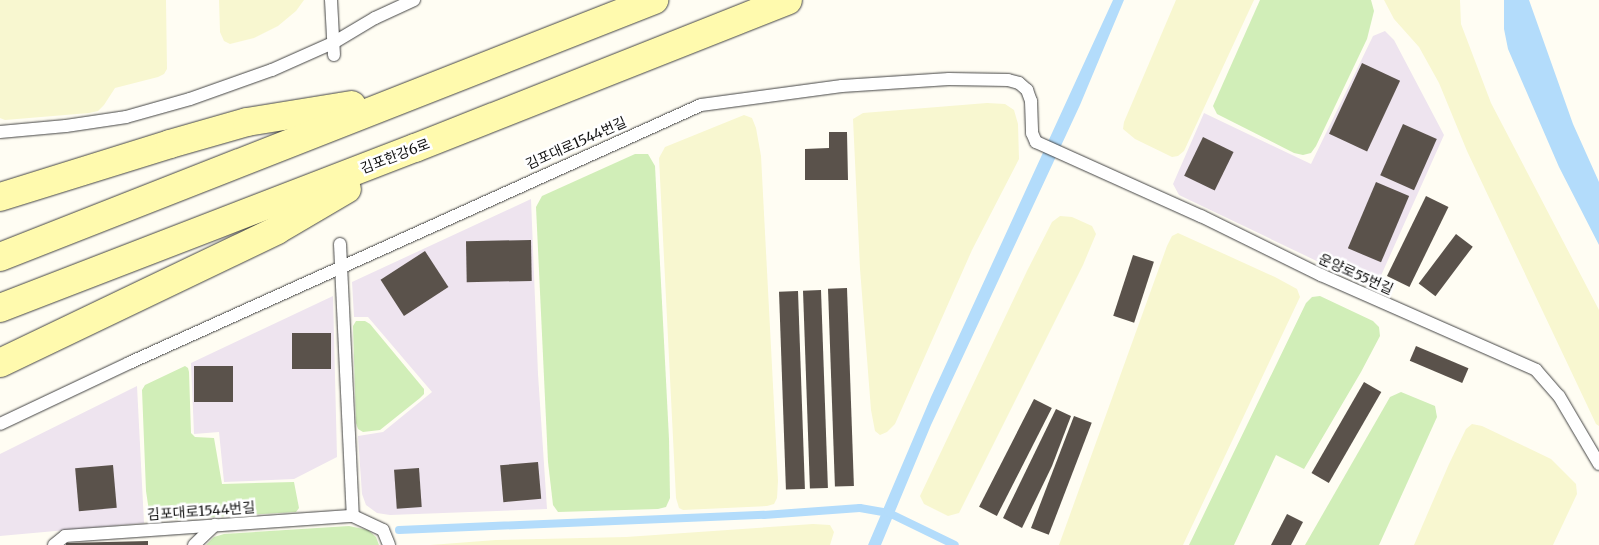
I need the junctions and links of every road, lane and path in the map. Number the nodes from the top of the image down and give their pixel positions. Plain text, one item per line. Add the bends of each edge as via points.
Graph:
1 (331, 0) edge
2 (414, 0) edge
3 (654, 0) edge
4 (788, 0) edge
5 (334, 49) junction
6 (405, 96) junction
7 (0, 132) edge
8 (1036, 142) joint
9 (415, 148) junction
10 (0, 198) edge
11 (340, 244) dead end
12 (0, 258) edge
13 (341, 268) junction
14 (0, 308) edge
15 (0, 363) edge
16 (0, 424) edge
17 (1599, 464) edge
18 (353, 516) junction
19 (215, 525) junction
20 (54, 545) edge
21 (194, 545) edge
22 (389, 545) edge

1 - 5 lane
2 - 5 lane via 375,18
3 - 6 street
4 - 9 street, 김포한강6로
5 - 7 lane via 126,117
6 - 10 street via 247,122
6 - 12 street
8 - 13 lane, 김포대로1544번길 via 1027,90 1008,80 949,79 842,86 722,100 701,105 636,133
8 - 17 lane, 운양로55번길 via 1202,216 1321,276 1536,370 1560,396
9 - 14 street, 김포한강6로
9 - 15 street via 278,230
11 - 13 lane
13 - 16 lane via 128,362
13 - 18 lane
18 - 19 lane, 김포대로1544번길
18 - 22 lane, 김포대로1544번길 via 383,530
19 - 20 lane, 김포대로1544번길 via 65,536
19 - 21 lane

